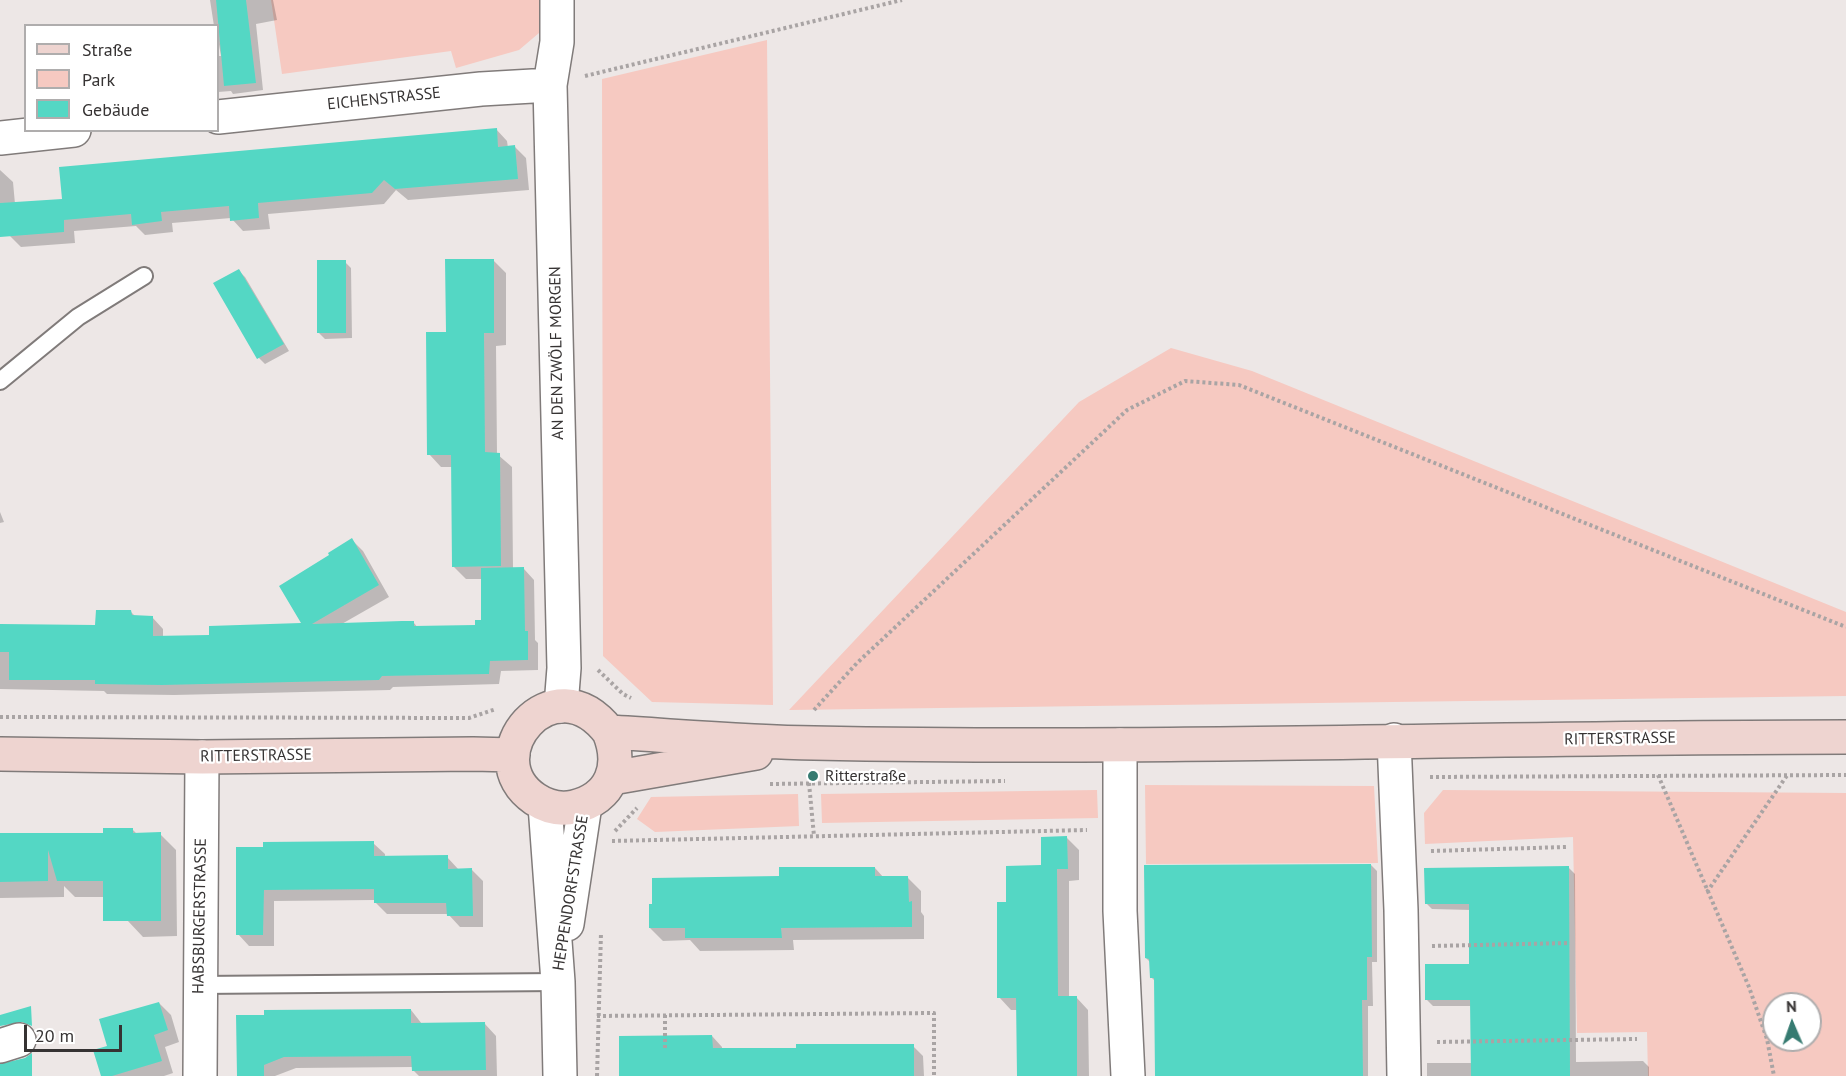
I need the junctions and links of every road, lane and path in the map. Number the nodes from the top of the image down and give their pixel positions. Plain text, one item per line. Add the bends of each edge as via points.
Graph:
1 (557, 0) edge
2 (902, 0) edge
3 (550, 85) junction
4 (219, 117) edge
5 (56, 132) edge
6 (0, 138) edge
7 (144, 276) dead end
8 (0, 381) edge
9 (1846, 627) edge
10 (595, 668) dead end
11 (640, 703) dead end
12 (505, 706) dead end
13 (561, 706) junction
14 (0, 717) edge
15 (609, 732) junction
16 (1846, 737) edge
17 (1394, 740) junction
18 (811, 743) junction
19 (1120, 745) junction
20 (0, 754) edge
21 (513, 755) junction
22 (202, 757) junction
23 (1788, 774) dead end
24 (1658, 775) dead end
25 (612, 778) junction
26 (809, 783) dead end
27 (545, 805) junction
28 (585, 805) junction
29 (1091, 830) dead end
30 (814, 836) junction
31 (605, 842) dead end
32 (1566, 847) dead end
33 (1430, 850) dead end
34 (1707, 892) junction
35 (1570, 943) dead end
36 (1431, 946) dead end
37 (558, 982) junction
38 (199, 985) junction
39 (665, 1015) junction
40 (597, 1016) dead end
41 (1637, 1039) dead end
42 (1433, 1042) dead end
43 (665, 1051) dead end
44 (200, 1076) edge
45 (560, 1076) edge
46 (934, 1076) edge
47 (1128, 1076) edge
48 (1404, 1076) edge
49 (1774, 1076) edge

1 - 3 street, AN DEN ZWÖLF MORGEN via 557,42
2 - 3 path
3 - 4 street, EICHENSTRASSE
3 - 13 street, AN DEN ZWÖLF MORGEN via 564,668
5 - 6 street
7 - 8 lane via 78,318
9 - 18 path via 1239,385 1185,381 1127,410 857,663 813,711
10 - 11 path via 623,694
12 - 14 path via 469,718
13 - 15 main road via 589,712
13 - 21 main road via 527,721 517,736
15 - 18 main road, RITTERSTRASSE
15 - 25 main road via 616,759
16 - 17 main road, RITTERSTRASSE
17 - 19 main road, RITTERSTRASSE
17 - 48 street
18 - 19 main road, RITTERSTRASSE
18 - 25 main road, RITTERSTRASSE
19 - 47 street via 1120,911
20 - 22 main road, RITTERSTRASSE
21 - 22 main road, RITTERSTRASSE
21 - 27 main road via 516,776 527,794
22 - 38 street, HABSBURGERSTRASSE
23 - 34 path
24 - 34 path
25 - 28 main road via 601,794
26 - 30 path
27 - 28 main road via 566,809
27 - 37 street, HEPPENDORFSTRASSE
28 - 37 street, HEPPENDORFSTRASSE
29 - 30 path
30 - 31 path
32 - 33 path
34 - 49 path via 1749,987 1767,1039
35 - 36 path
37 - 38 lane
37 - 45 street, HEPPENDORFSTRASSE
38 - 44 street, HABSBURGERSTRASSE
39 - 40 path
39 - 43 path
39 - 46 path via 934,1013
41 - 42 path

